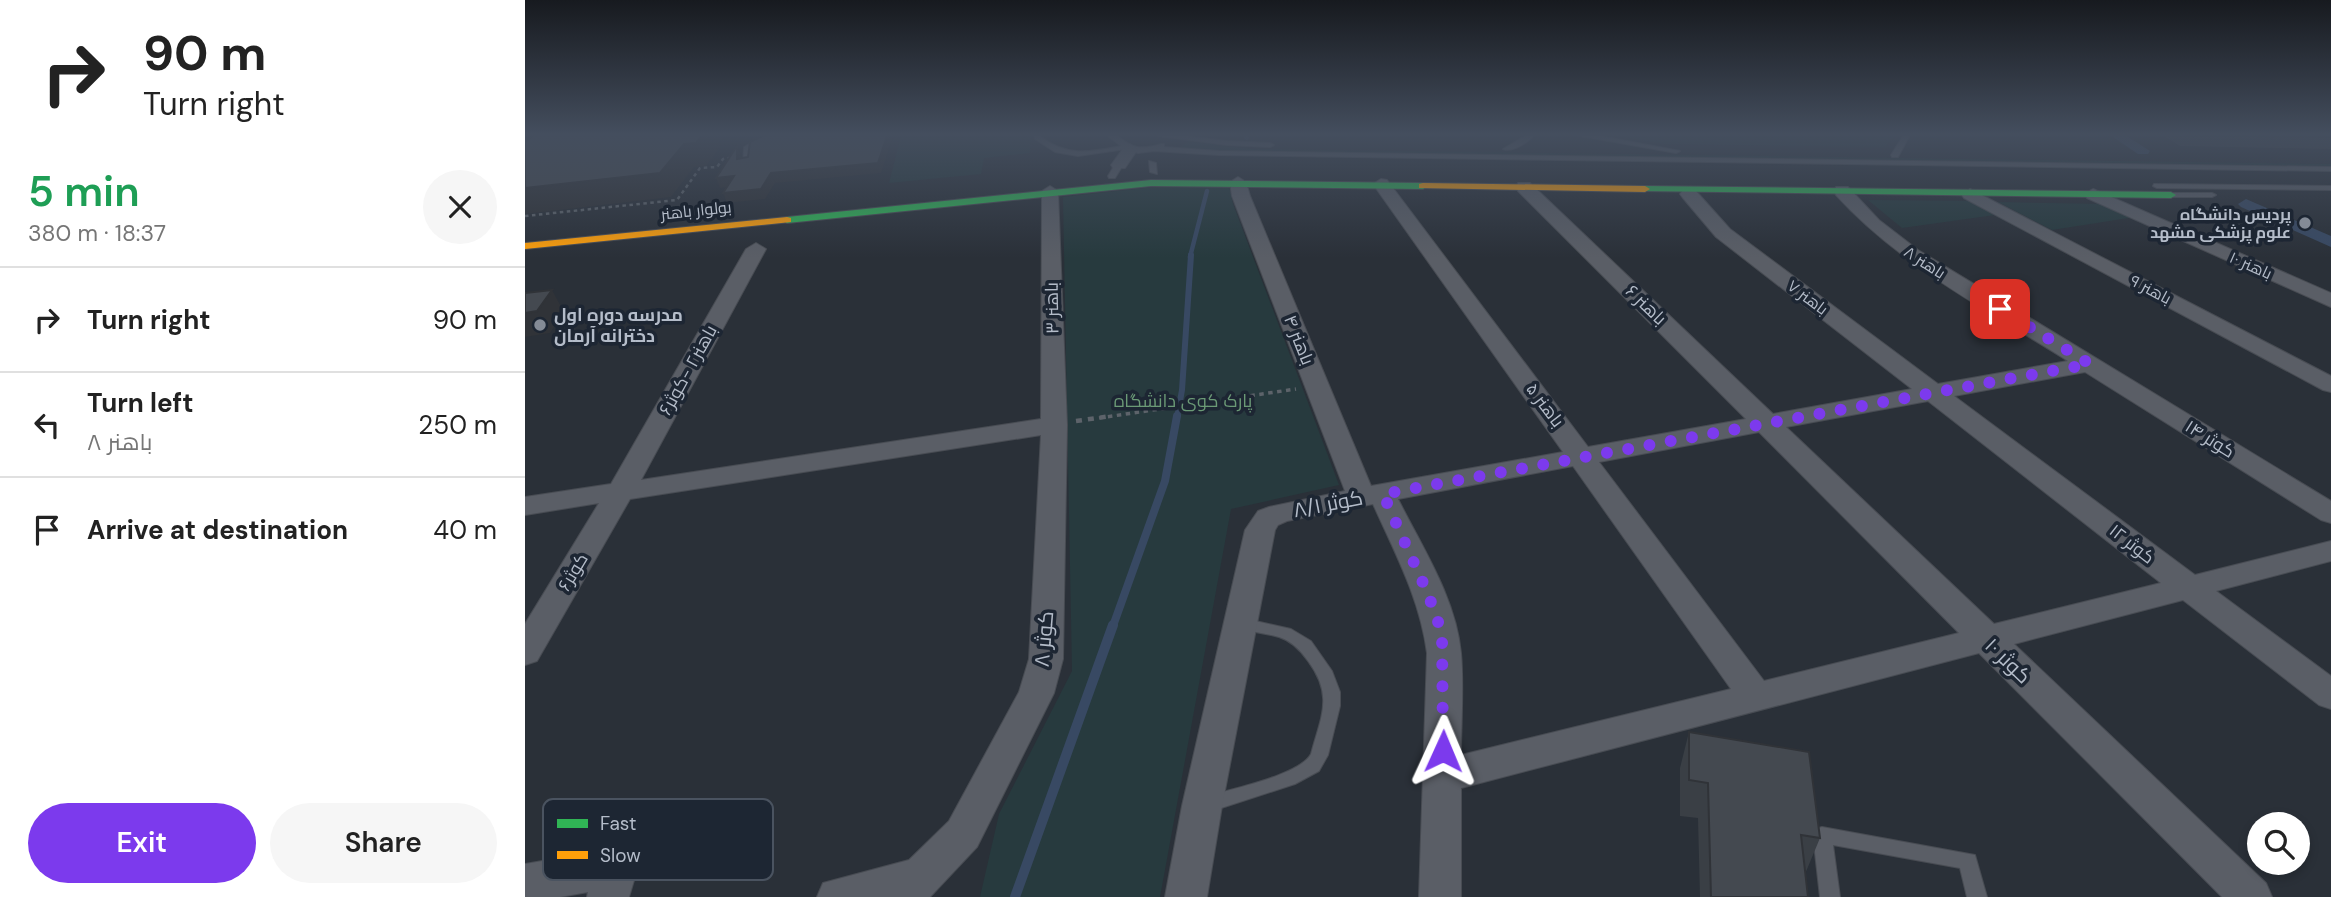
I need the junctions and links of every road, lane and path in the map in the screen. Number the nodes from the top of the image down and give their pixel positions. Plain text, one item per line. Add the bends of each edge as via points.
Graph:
1 (695, 175) edge
2 (1076, 175) edge
3 (1459, 175) edge
4 (1238, 182) junction
5 (1588, 182) junction
6 (1381, 184) junction
7 (1524, 187) junction
8 (2263, 187) junction
9 (2331, 188) edge
10 (2157, 190) junction
11 (1050, 191) junction
12 (1842, 191) junction
13 (1689, 194) dead end
14 (1970, 194) junction
15 (2094, 194) junction
16 (2276, 195) junction
17 (2331, 195) edge
18 (525, 216) edge
19 (525, 235) edge
20 (577, 235) junction
21 (525, 246) edge
22 (755, 249) dead end
23 (2331, 301) edge
24 (2090, 364) junction
25 (2331, 385) edge
26 (1318, 386) junction
27 (1934, 392) junction
28 (1767, 422) junction
29 (1054, 425) junction
30 (1583, 456) junction
31 (620, 492) junction
32 (1372, 495) junction
33 (525, 506) edge
34 (2331, 514) edge
35 (2331, 551) edge
36 (2187, 587) junction
37 (1240, 624) junction
38 (1984, 638) junction
39 (525, 652) edge
40 (2331, 695) edge
41 (1756, 696) junction
42 (1443, 776) junction
43 (1202, 806) junction
44 (963, 834) joint
45 (547, 880) edge
46 (613, 880) edge
47 (525, 884) edge
48 (910, 887) edge
49 (607, 897) edge
50 (838, 897) edge
51 (1186, 897) edge
52 (1440, 897) edge
53 (1830, 897) edge
54 (1977, 897) edge
55 (2251, 897) edge

1 - 18 path via 677,200
2 - 20 street, بولوار باهنر
3 - 5 street, بولوار باهنر
4 - 6 street, بولوار باهنر
4 - 11 street, بولوار باهنر
4 - 26 street, باهنر ۴
5 - 7 street, بولوار باهنر
5 - 10 street, بولوار باهنر
5 - 12 street, بولوار باهنر
6 - 7 street, بولوار باهنر
6 - 30 street, باهنر ۵
7 - 28 street, باهنر ۶
8 - 9 lane
8 - 10 lane
8 - 16 lane
10 - 15 street, بولوار باهنر
10 - 16 lane
11 - 20 street, بولوار باهنر
11 - 29 street, باهنر ۳
12 - 14 street, بولوار باهنر
12 - 24 street, باهنر ۸ via 1911,254
13 - 27 street, باهنر ۷ via 1723,233
14 - 15 street, بولوار باهنر
14 - 25 street, باهنر ۹
15 - 23 street, باهنر ۱۰
16 - 17 lane
19 - 20 street, بولوار باهنر
20 - 21 street, بولوار باهنر
22 - 31 street, باهنر۲ -کوثر۶
24 - 27 street
24 - 34 street, کوثر ۱۴
26 - 29 path
26 - 32 street, باهنر ۴
27 - 28 street
27 - 36 street, کوثر ۱۲
28 - 30 street
28 - 38 street, کوثر ۱۰
29 - 31 street
29 - 44 street, کوثر ۸ via 1046,659 1036,693
30 - 32 street
30 - 41 street, باهنر ۵
31 - 33 street
31 - 39 street, کوثر۶
32 - 37 street, کوثر ۸/۱ via 1268,518 1260,530
32 - 42 street, کوثر ۸/۱ via 1428,594 1442,633
35 - 36 street
36 - 38 street
36 - 40 street, کوثر ۱۲
37 - 43 street
37 - 43 lane via 1286,633 1305,645 1324,671 1332,706 1313,766 1289,779
38 - 41 street
38 - 55 street, کوثر ۱۰
41 - 42 street
42 - 52 street, کوثر ۸/۱
43 - 51 street
44 - 48 street
45 - 47 street
46 - 49 street
48 - 50 street
53 - 54 lane via 1822,835 1968,860

